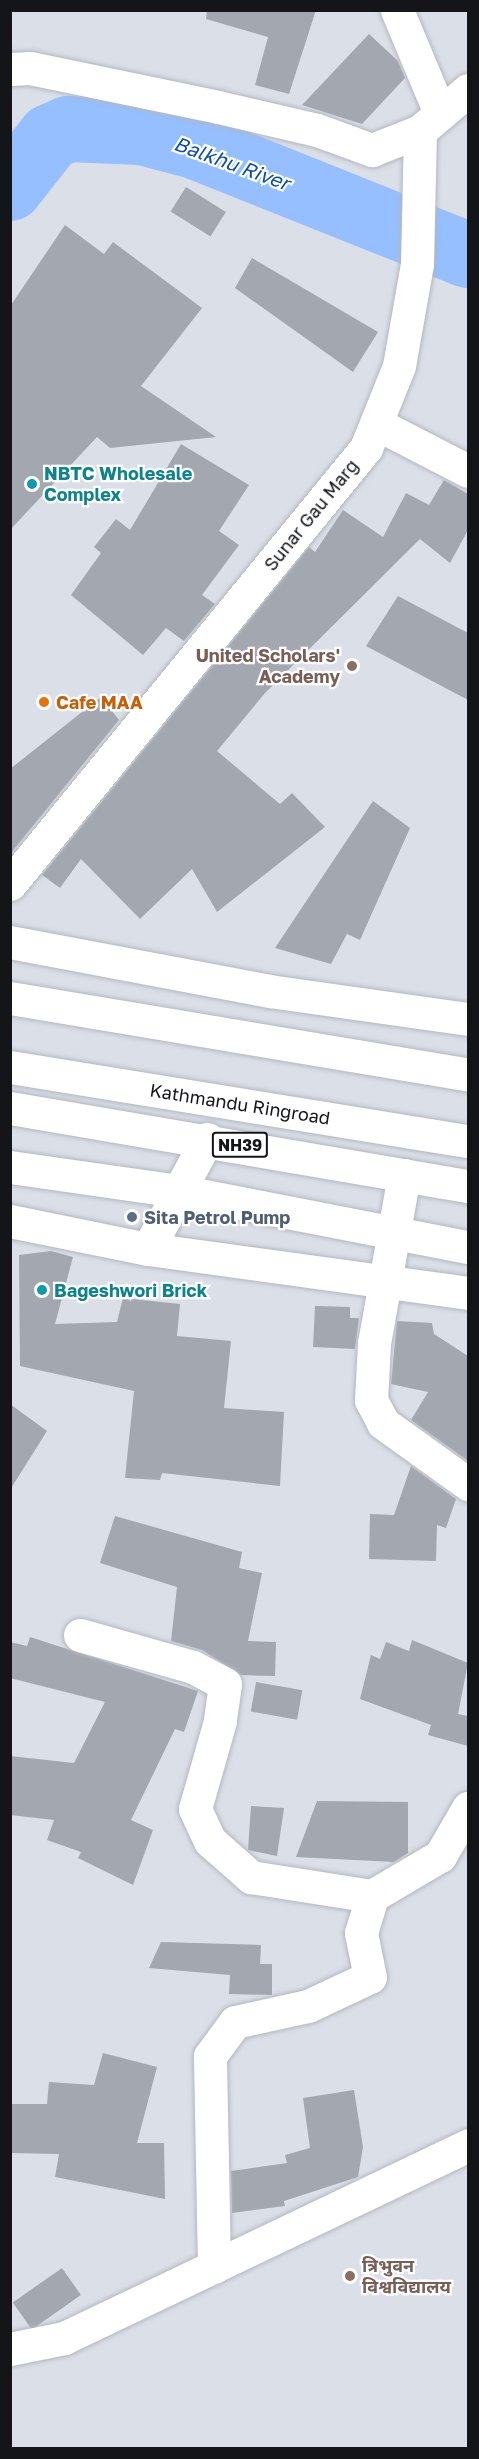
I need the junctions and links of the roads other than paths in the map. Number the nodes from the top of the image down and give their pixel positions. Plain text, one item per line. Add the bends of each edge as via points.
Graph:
1 (397, 10) edge
2 (10, 69) edge
3 (468, 90) edge
4 (428, 132) junction
5 (377, 424) junction
6 (468, 471) edge
7 (10, 884) edge
8 (10, 942) edge
9 (10, 998) edge
10 (468, 1019) edge
11 (10, 1067) edge
12 (468, 1076) edge
13 (10, 1108) edge
14 (207, 1139) junction
15 (468, 1141) edge
16 (10, 1167) edge
17 (404, 1175) junction
18 (468, 1186) edge
19 (178, 1191) junction
20 (11, 1225) edge
21 (391, 1235) junction
22 (468, 1247) edge
23 (148, 1249) junction
24 (384, 1278) junction
25 (468, 1293) edge
26 (468, 1484) edge
27 (80, 1635) dead end
28 (468, 1808) edge
29 (372, 1896) junction
30 (468, 2145) edge
31 (214, 2267) junction
32 (10, 2349) edge

1 - 4 main road
2 - 4 main road via 30,68 218,107 317,130 372,150
3 - 4 main road
4 - 5 main road, Sunar Gau Marg via 417,264 393,389
5 - 6 main road
5 - 7 main road, Sunar Gau Marg via 366,448
8 - 10 main road via 269,991
9 - 12 main road
11 - 15 main road, Kathmandu Ringroad / NH39
13 - 14 main road, NH39
14 - 17 main road, NH39
14 - 19 main road
16 - 19 main road
17 - 18 main road, NH39
17 - 21 main road
19 - 21 main road
19 - 23 main road
20 - 23 main road
21 - 22 main road
21 - 24 main road
23 - 24 main road
24 - 25 main road
24 - 26 main road via 371,1400 383,1423
27 - 29 main road via 193,1667 225,1684 195,1809 210,1841 250,1877
28 - 29 main road via 441,1856
29 - 31 main road via 361,1933 370,1977 308,2006 235,2022 210,2056
30 - 31 main road
31 - 32 main road via 64,2338

